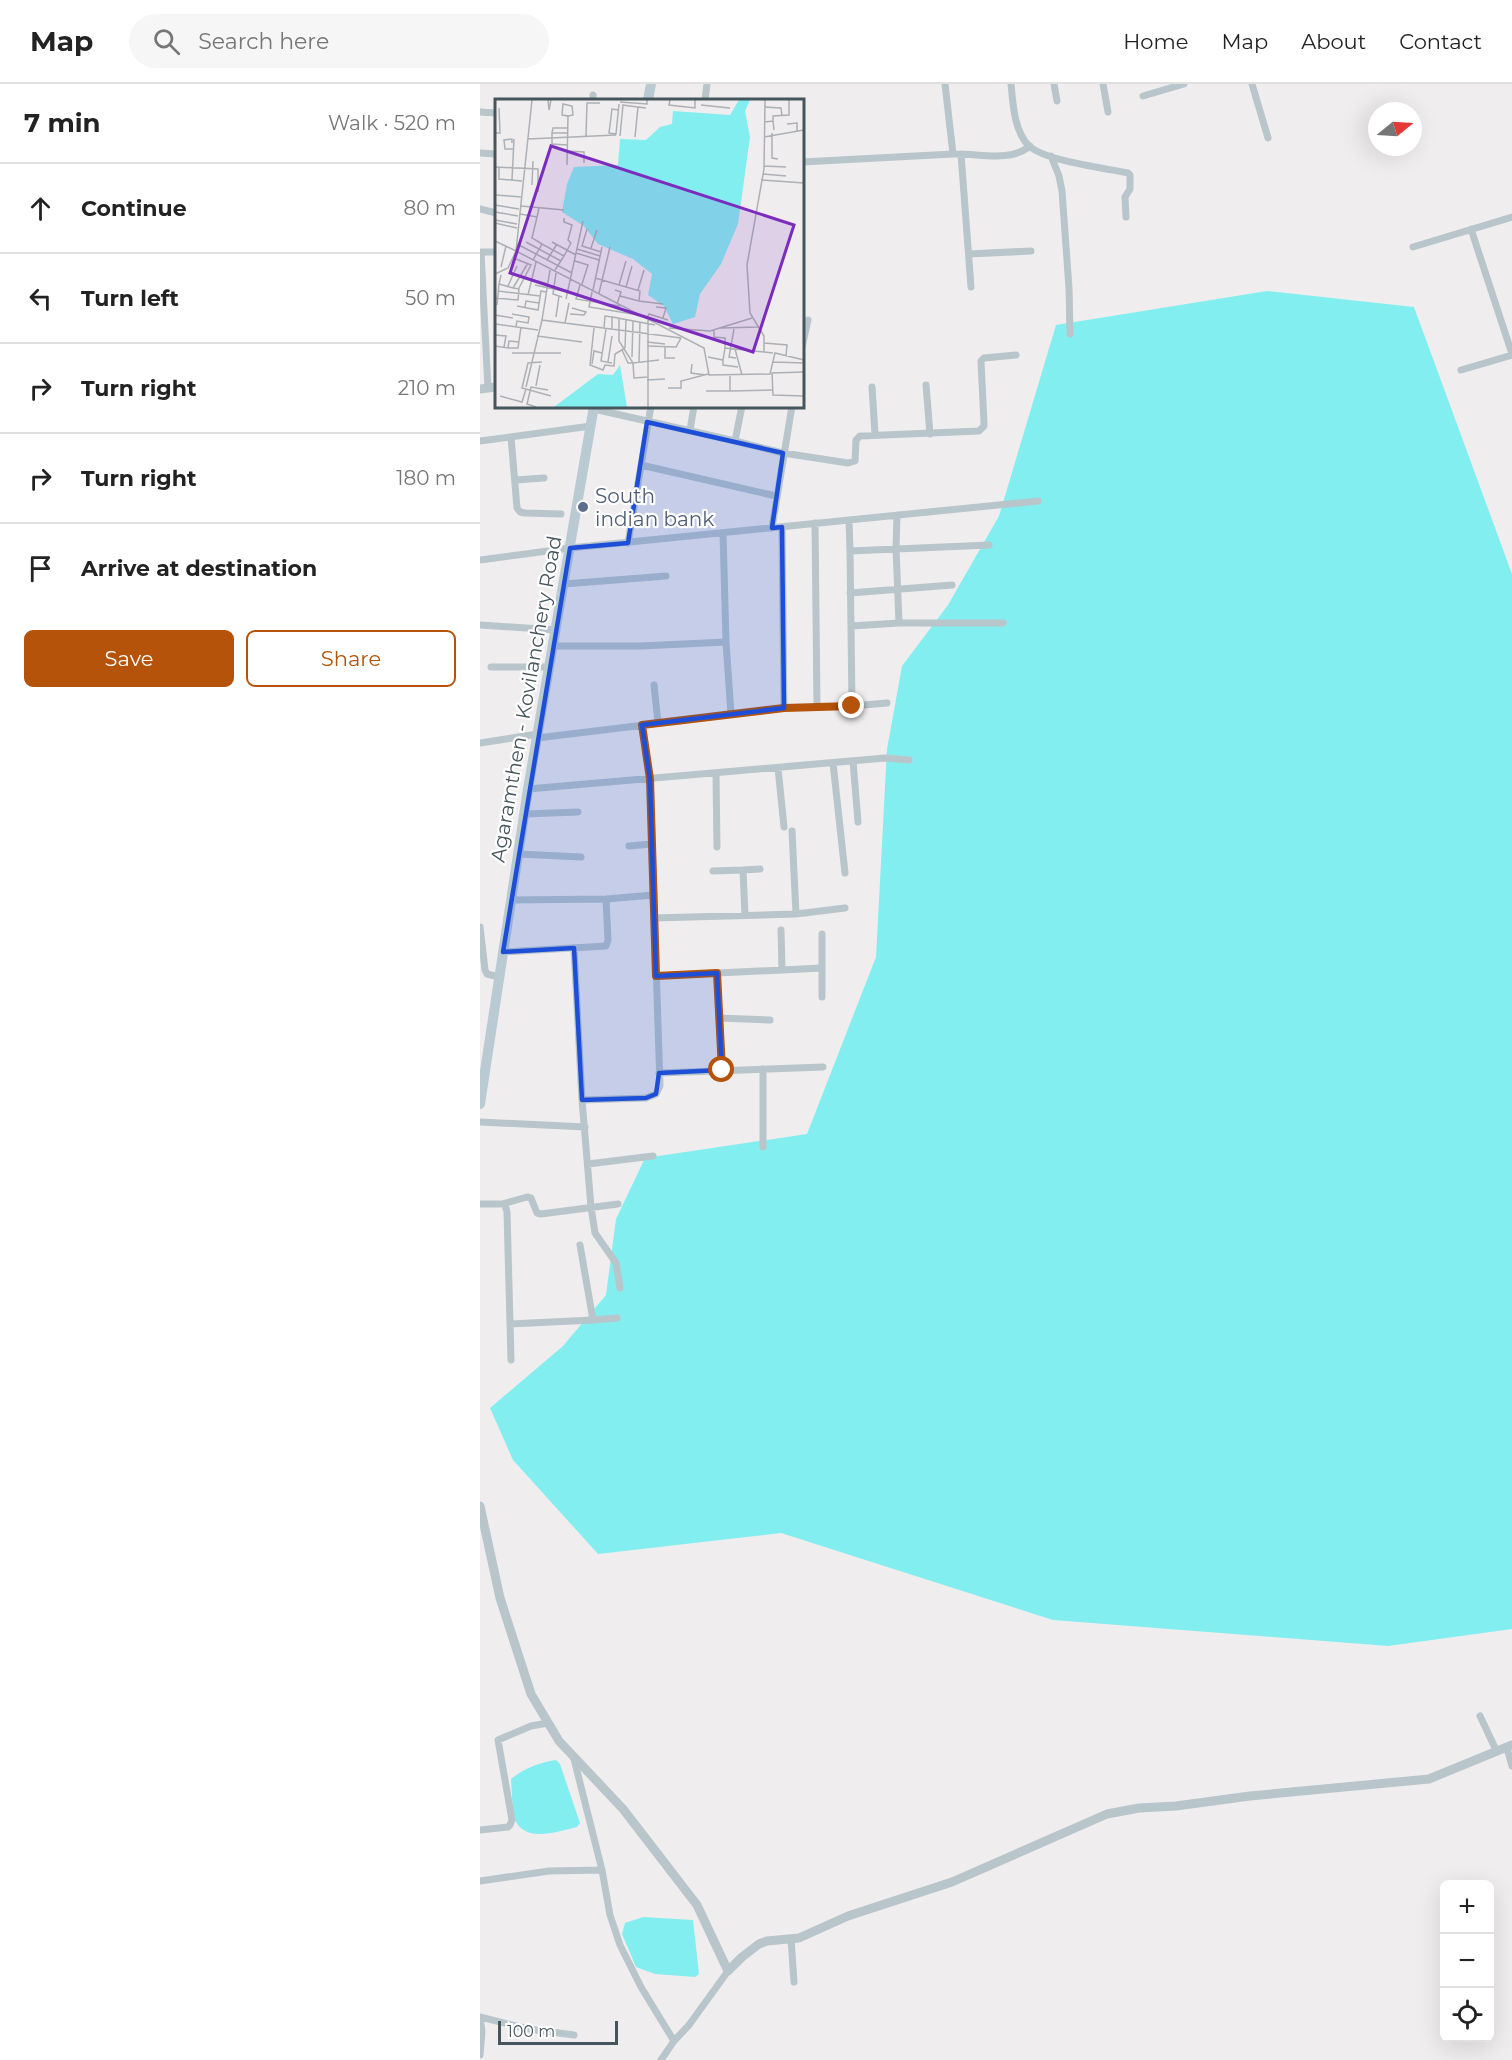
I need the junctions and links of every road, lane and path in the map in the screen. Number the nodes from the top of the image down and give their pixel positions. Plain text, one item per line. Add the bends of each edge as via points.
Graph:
1 (651, 84) edge
2 (707, 84) edge
3 (945, 84) edge
4 (1011, 84) edge
5 (1054, 84) edge
6 (1103, 84) edge
7 (1184, 84) edge
8 (1252, 84) edge
9 (1143, 96) dead end
10 (648, 99) edge
11 (705, 99) edge
12 (1056, 101) dead end
13 (480, 112) edge
14 (1108, 112) dead end
15 (495, 113) edge
16 (1268, 138) dead end
17 (1030, 146) junction
18 (480, 153) edge
19 (495, 154) edge
20 (957, 154) junction
21 (1051, 156) junction
22 (804, 162) edge
23 (480, 209) edge
24 (495, 213) edge
25 (1126, 217) dead end
26 (1511, 219) edge
27 (1471, 229) junction
28 (1413, 247) dead end
29 (1031, 251) dead end
30 (480, 252) edge
31 (969, 254) junction
32 (971, 287) dead end
33 (808, 320) dead end
34 (1070, 334) dead end
35 (804, 338) edge
36 (1512, 354) edge
37 (1016, 355) dead end
38 (1461, 370) dead end
39 (926, 385) dead end
40 (872, 387) dead end
41 (488, 388) edge
42 (594, 408) edge
43 (651, 408) edge
44 (694, 408) edge
45 (742, 408) edge
46 (792, 408) edge
47 (648, 422) junction
48 (591, 426) junction
49 (690, 430) junction
50 (875, 434) junction
51 (930, 434) junction
52 (511, 437) junction
53 (480, 441) edge
54 (735, 441) junction
55 (783, 453) junction
56 (641, 465) junction
57 (544, 478) dead end
58 (514, 480) junction
59 (776, 496) junction
60 (1038, 501) dead end
61 (561, 514) dead end
62 (897, 515) junction
63 (849, 520) junction
64 (815, 524) junction
65 (782, 527) junction
66 (772, 528) junction
67 (723, 533) junction
68 (628, 543) junction
69 (989, 545) dead end
70 (570, 548) junction
71 (896, 548) junction
72 (850, 551) junction
73 (480, 560) edge
74 (666, 576) dead end
75 (564, 584) junction
76 (952, 585) dead end
77 (897, 590) junction
78 (850, 593) junction
79 (1003, 623) dead end
80 (898, 624) junction
81 (480, 625) edge
82 (851, 626) junction
83 (556, 630) junction
84 (726, 642) junction
85 (553, 646) junction
86 (490, 667) dead end
87 (549, 667) junction
88 (654, 685) dead end
89 (887, 703) dead end
90 (852, 706) junction
91 (817, 707) junction
92 (784, 708) junction
93 (731, 714) junction
94 (658, 723) junction
95 (642, 725) junction
96 (538, 736) junction
97 (480, 743) edge
98 (909, 760) dead end
99 (854, 761) junction
100 (833, 763) junction
101 (778, 768) junction
102 (716, 773) junction
103 (650, 779) junction
104 (528, 789) junction
105 (578, 812) dead end
106 (525, 814) junction
107 (858, 822) dead end
108 (784, 827) dead end
109 (792, 831) dead end
110 (652, 844) junction
111 (629, 846) dead end
112 (717, 847) dead end
113 (518, 854) junction
114 (580, 857) dead end
115 (760, 869) dead end
116 (743, 870) junction
117 (712, 871) dead end
118 (845, 873) dead end
119 (654, 896) junction
120 (606, 899) junction
121 (511, 900) junction
122 (845, 908) dead end
123 (796, 914) junction
124 (745, 915) junction
125 (654, 918) junction
126 (480, 927) edge
127 (781, 930) dead end
128 (822, 934) dead end
129 (574, 948) junction
130 (503, 952) junction
131 (822, 968) junction
132 (782, 970) junction
133 (717, 973) junction
134 (483, 975) edge
135 (656, 976) junction
136 (499, 977) junction
137 (822, 998) dead end
138 (719, 1018) junction
139 (770, 1020) dead end
140 (823, 1067) dead end
141 (763, 1069) junction
142 (722, 1070) junction
143 (659, 1073) junction
144 (582, 1100) junction
145 (480, 1104) edge
146 (480, 1122) edge
147 (585, 1127) junction
148 (763, 1147) dead end
149 (653, 1156) dead end
150 (588, 1164) junction
151 (480, 1204) edge
152 (502, 1204) junction
153 (618, 1204) dead end
154 (591, 1207) junction
155 (580, 1245) dead end
156 (620, 1288) dead end
157 (617, 1318) dead end
158 (593, 1320) junction
159 (510, 1324) junction
160 (511, 1360) dead end
161 (480, 1506) edge
162 (1480, 1716) dead end
163 (548, 1723) junction
164 (1509, 1747) edge
165 (1497, 1752) junction
166 (573, 1756) junction
167 (1512, 1766) edge
168 (480, 1830) edge
169 (602, 1870) junction
170 (480, 1881) edge
171 (791, 1939) junction
172 (728, 1971) junction
173 (794, 1982) dead end
174 (480, 2017) edge
175 (574, 2035) dead end
176 (481, 2036) edge
177 (674, 2041) junction
178 (480, 2055) edge
179 (664, 2058) edge

1 - 10 main road
2 - 11 street
3 - 20 street
4 - 17 street via 1017,124
5 - 12 street
6 - 14 street
7 - 9 street
8 - 16 street
13 - 15 street
17 - 20 street via 1011,156
17 - 21 street
18 - 19 street
20 - 22 street
20 - 31 street
21 - 25 street via 1128,173 1132,183 1125,197
21 - 34 street via 1062,191
23 - 24 street
26 - 27 street
27 - 28 street
27 - 36 street
29 - 31 street
30 - 41 street
31 - 32 street
33 - 35 street
36 - 38 street
37 - 51 street via 984,358 981,362 982,429
39 - 51 street
40 - 50 street
42 - 47 street
42 - 48 main road, Agaramthen - Kovilanchery Road
43 - 47 street
44 - 49 street
45 - 54 street
46 - 55 street
47 - 49 street
47 - 56 street
48 - 52 street
48 - 70 main road, Agaramthen - Kovilanchery Road
49 - 54 street
50 - 51 street
50 - 55 street via 856,440 852,463
52 - 53 street
52 - 58 street
54 - 55 street
55 - 59 street
56 - 59 street
56 - 68 street
57 - 58 street
58 - 61 street via 520,512
59 - 66 street
60 - 62 street
62 - 63 street
62 - 71 street
63 - 64 street
63 - 72 street
64 - 65 street
64 - 91 street
65 - 66 street
65 - 92 street
66 - 67 street
67 - 68 street
67 - 84 street
68 - 70 street
69 - 71 street
70 - 73 street
70 - 75 main road, Agaramthen - Kovilanchery Road
71 - 72 street
71 - 77 street
72 - 78 street
74 - 75 street
75 - 83 main road, Agaramthen - Kovilanchery Road
76 - 77 street
77 - 78 street
77 - 80 street
78 - 82 street
79 - 80 street
80 - 82 street
81 - 83 street
82 - 90 street
83 - 85 main road, Agaramthen - Kovilanchery Road
84 - 85 street
84 - 93 street
85 - 87 main road, Agaramthen - Kovilanchery Road
86 - 87 street
87 - 96 main road, Agaramthen - Kovilanchery Road
88 - 94 street
89 - 90 street
90 - 91 street
91 - 92 street
92 - 93 street
93 - 94 street
94 - 95 street
95 - 96 street
95 - 103 street
96 - 97 street
96 - 104 main road, Agaramthen - Kovilanchery Road
98 - 99 street
99 - 100 street
99 - 107 street
100 - 101 street
100 - 118 street
101 - 102 street
101 - 108 street
102 - 103 street
102 - 112 street
103 - 104 street
103 - 110 street
104 - 106 main road, Agaramthen - Kovilanchery Road
105 - 106 street
106 - 113 main road, Agaramthen - Kovilanchery Road
109 - 123 street
110 - 111 street
110 - 119 street
113 - 114 street
113 - 121 main road, Agaramthen - Kovilanchery Road
115 - 116 street
116 - 117 street
116 - 124 street
119 - 120 street
119 - 125 street
120 - 121 street
120 - 129 street via 608,944
121 - 130 main road, Agaramthen - Kovilanchery Road
122 - 123 street
123 - 124 street
124 - 125 street
125 - 135 street
126 - 134 street
127 - 132 street
128 - 131 street
129 - 130 street
129 - 144 street
130 - 136 main road, Agaramthen - Kovilanchery Road
131 - 132 street
131 - 137 street
132 - 133 street
133 - 135 street
133 - 138 street
134 - 136 street
135 - 143 street
136 - 145 main road, Agaramthen - Kovilanchery Road
138 - 139 street
138 - 142 street
140 - 141 street
141 - 142 street
141 - 148 street
142 - 143 street
143 - 144 street via 656,1095
144 - 147 street
146 - 147 street
147 - 150 street
149 - 150 street
150 - 154 street
151 - 152 street
152 - 154 street via 531,1198 541,1214
152 - 159 street via 507,1212
153 - 154 street
154 - 156 street via 595,1233 616,1263
155 - 158 street
157 - 158 street
158 - 159 street
159 - 160 street
161 - 163 street via 500,1598 531,1694
162 - 165 street
163 - 166 street
163 - 168 street via 498,1740 512,1820 508,1827
164 - 165 street
164 - 167 street
165 - 171 street via 1429,1779 1113,1812 960,1879
166 - 169 street
166 - 172 street via 623,1809 697,1905
169 - 170 street
169 - 177 street via 620,1945
171 - 172 street via 759,1944
171 - 173 street
172 - 177 street
174 - 175 street
174 - 176 street
176 - 178 street
177 - 179 street

